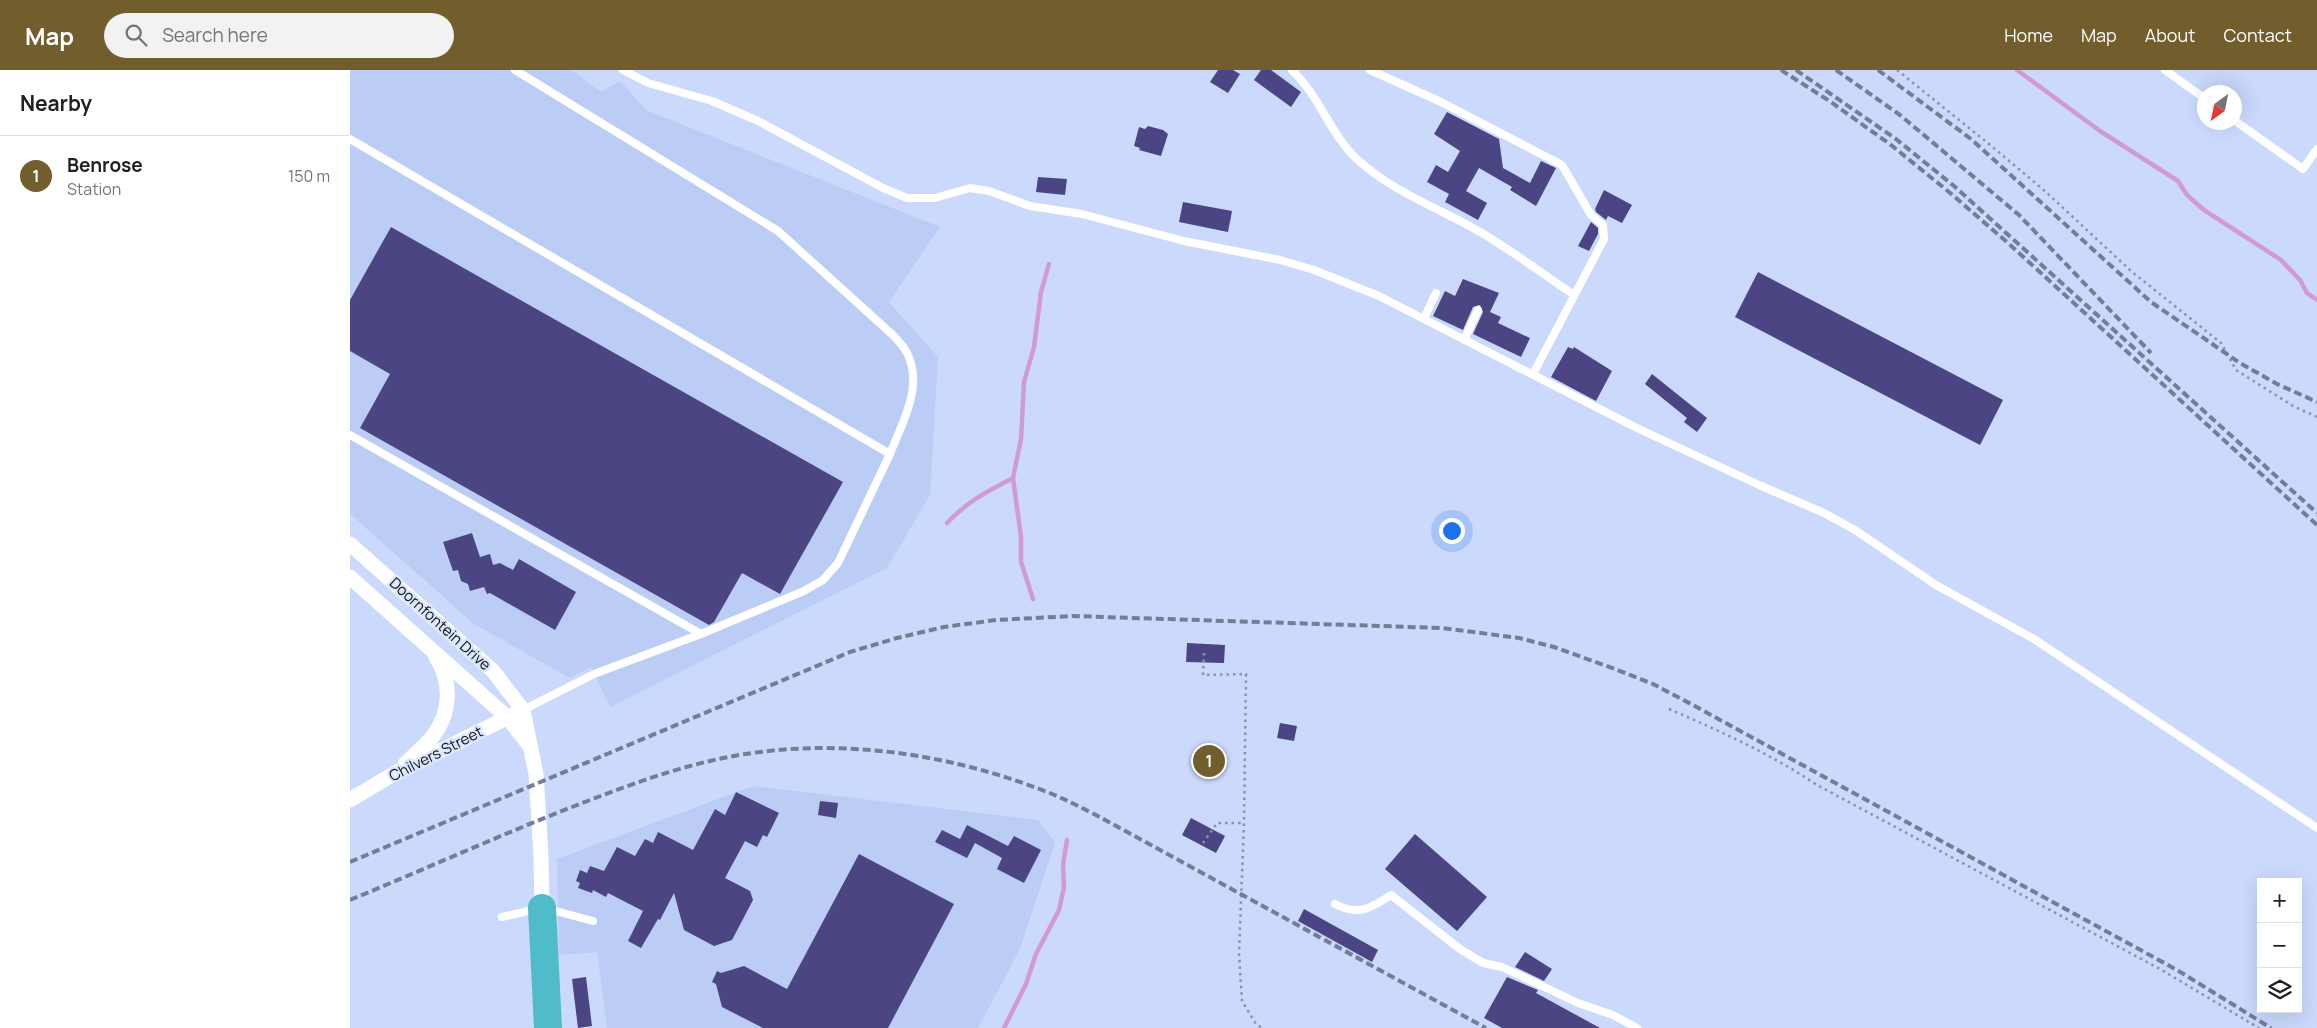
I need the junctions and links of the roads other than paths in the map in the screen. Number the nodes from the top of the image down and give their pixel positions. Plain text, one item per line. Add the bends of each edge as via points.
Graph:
1 (515, 70) edge
2 (623, 70) edge
3 (1292, 70) edge
4 (1370, 70) edge
5 (2165, 70) edge
6 (2197, 93) edge
7 (2242, 126) edge
8 (350, 139) edge
9 (2317, 148) edge
10 (1436, 293) dead end
11 (1574, 295) junction
12 (1478, 310) dead end
13 (1424, 318) junction
14 (1464, 340) junction
15 (1533, 374) junction
16 (350, 435) edge
17 (890, 454) junction
18 (350, 544) edge
19 (350, 577) edge
20 (701, 634) junction
21 (430, 648) junction
22 (523, 710) junction
23 (508, 718) junction
24 (532, 750) junction
25 (395, 773) junction
26 (350, 800) edge
27 (2317, 828) edge
28 (1335, 904) dead end
29 (542, 908) junction
30 (502, 917) dead end
31 (592, 921) dead end
32 (548, 1028) edge
33 (1637, 1028) edge

1 - 17 lane via 778,231 894,336 908,355 913,395
2 - 13 lane via 648,83 712,101 758,121 907,198 935,198 970,188 989,192 1030,206 1082,214 1184,241 1288,262 1379,296
3 - 11 lane via 1311,90 1338,137 1359,161 1393,185 1475,229
4 - 11 lane via 1457,110 1562,165 1591,215 1603,225 1605,233
5 - 6 lane
7 - 9 lane via 2303,169
8 - 17 lane
10 - 13 lane
11 - 15 lane
12 - 14 lane
13 - 14 lane
14 - 15 lane
15 - 27 lane via 1700,458 1855,530 1936,585 2042,644
16 - 20 lane
17 - 20 lane via 838,563 823,580
18 - 22 street, Doornfontein Drive via 493,672
19 - 21 street, Doornfontein Drive
20 - 22 lane via 594,674
21 - 23 street, Doornfontein Drive
21 - 25 street via 442,667 448,693 447,706 433,737
22 - 23 street, Chilvers Street
22 - 24 street
23 - 24 street, Doornfontein Drive
23 - 25 street, Chilvers Street
24 - 29 street
25 - 26 street, Chilvers Street
28 - 33 lane via 1346,910 1360,911 1391,895 1483,963 1502,968
29 - 30 lane
29 - 31 lane
29 - 32 highway

